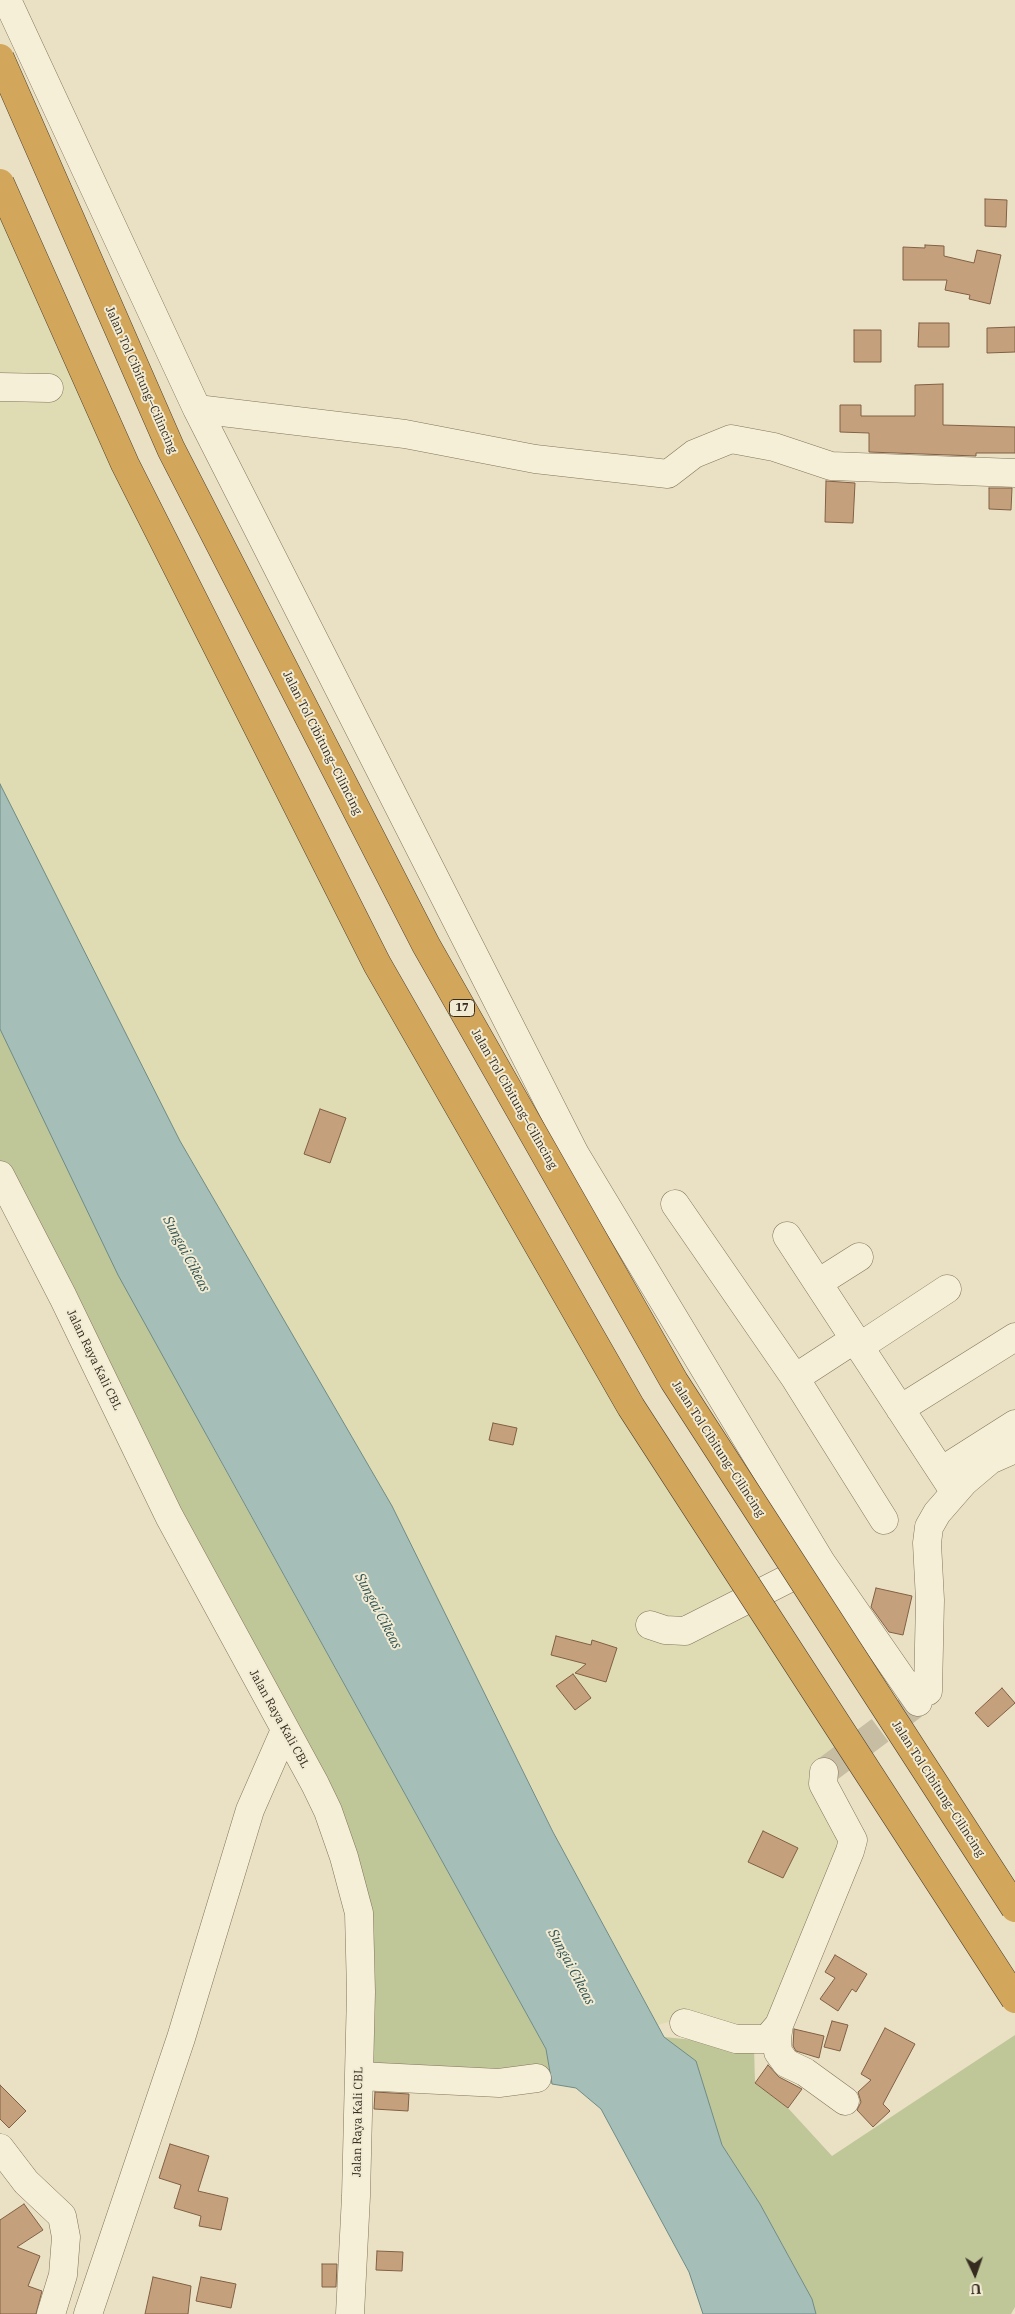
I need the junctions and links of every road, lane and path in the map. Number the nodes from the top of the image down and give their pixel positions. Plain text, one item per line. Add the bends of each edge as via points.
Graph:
1 (7, 0) edge
2 (0, 58) edge
3 (0, 183) edge
4 (0, 387) edge
5 (50, 388) dead end
6 (197, 409) junction
7 (1015, 473) edge
8 (0, 1175) edge
9 (675, 1204) dead end
10 (787, 1236) dead end
11 (859, 1257) dead end
12 (818, 1283) junction
13 (947, 1289) dead end
14 (1015, 1337) edge
15 (857, 1343) junction
16 (795, 1378) junction
17 (900, 1409) junction
18 (1015, 1424) edge
19 (1015, 1449) edge
20 (947, 1481) junction
21 (884, 1520) dead end
22 (821, 1562) junction
23 (650, 1625) dead end
24 (285, 1730) junction
25 (824, 1772) dead end
26 (1015, 1908) edge
27 (1015, 1999) edge
28 (684, 2023) dead end
29 (779, 2025) junction
30 (359, 2076) junction
31 (537, 2078) dead end
32 (845, 2102) dead end
33 (0, 2148) edge
34 (84, 2264) junction
35 (51, 2314) edge
36 (88, 2314) edge
37 (350, 2314) edge

1 - 6 street
2 - 26 highway, Jalan Tol Cibitung–Cilincing / 17, bridge via 171,449 426,945 674,1381
3 - 27 highway, bridge via 125,464 377,964 630,1407
4 - 5 street
6 - 7 street via 404,434 535,459 668,474 694,454 731,439 774,448 831,466
6 - 22 street via 575,1154
8 - 24 street, Jalan Raya Kali CBL via 169,1516
9 - 16 street
10 - 12 street
11 - 12 street
12 - 15 street
13 - 15 street
14 - 17 street
15 - 16 street
15 - 17 street
16 - 21 street
17 - 20 street
18 - 20 street
19 - 20 street
20 - 22 street via 929,1527 927,1543 930,1600 923,1696
22 - 23 street via 685,1631
24 - 30 street, Jalan Raya Kali CBL via 328,1811 359,1913
24 - 34 street via 250,1810 181,2038
25 - 29 street via 823,1784 853,1840
28 - 29 street via 736,2039 767,2039
29 - 32 street via 778,2052 786,2063 805,2072
30 - 31 street via 499,2083
30 - 37 street, Jalan Raya Kali CBL
33 - 34 street via 26,2182 62,2216 66,2237
34 - 35 street via 63,2276
34 - 36 street

